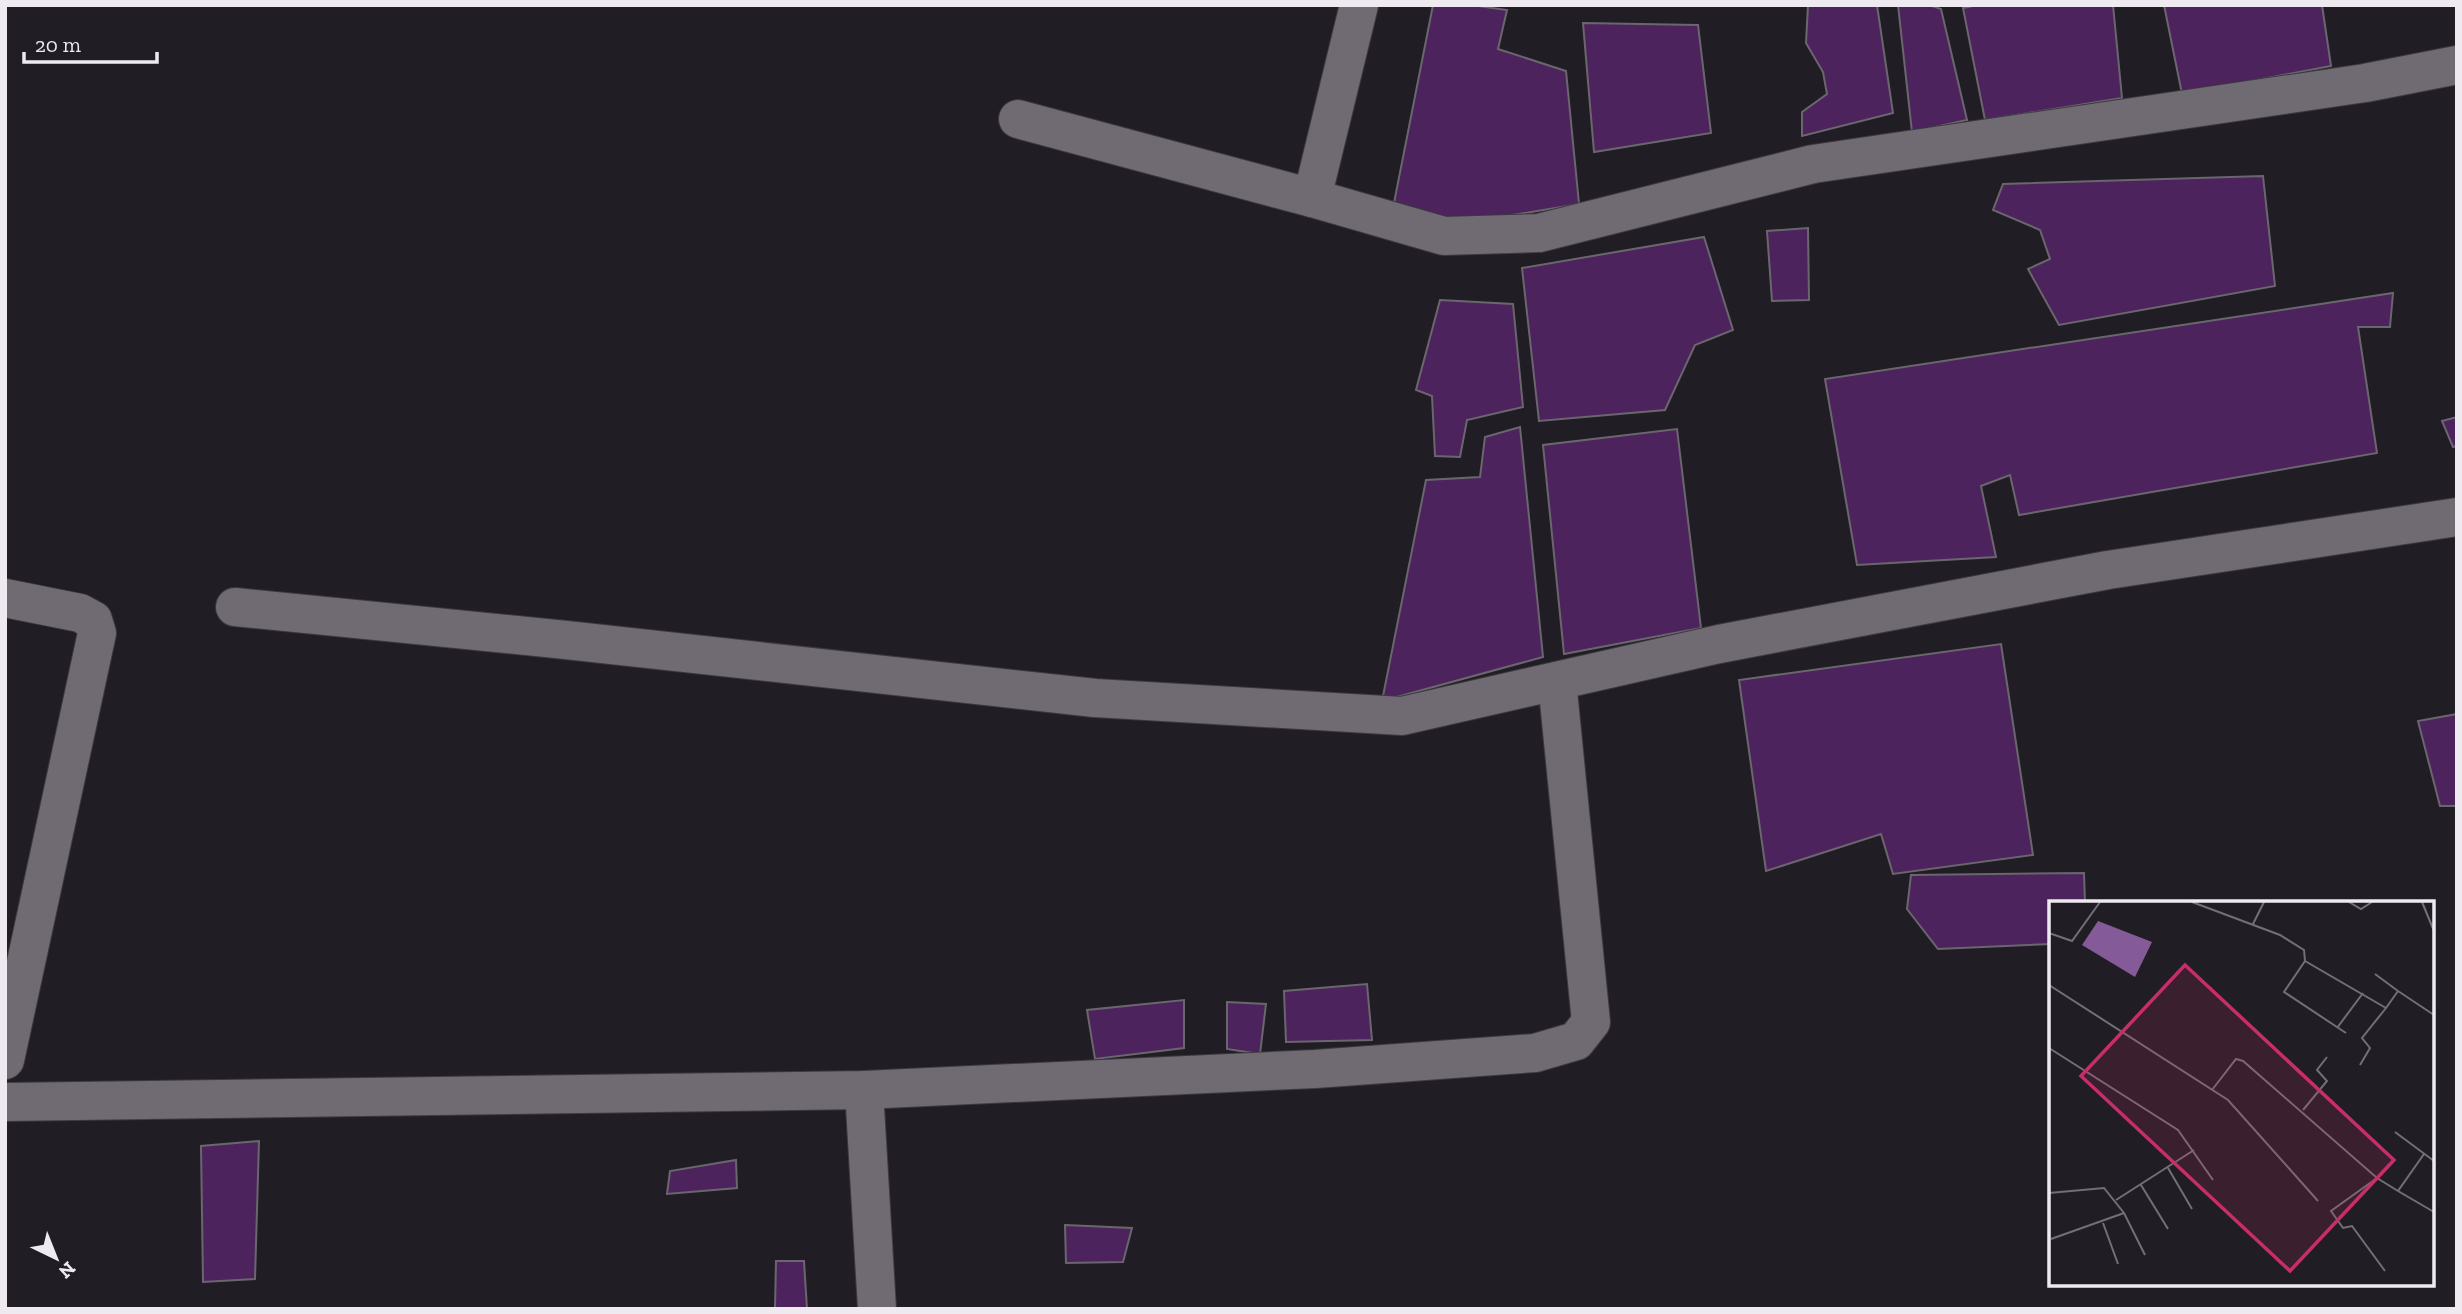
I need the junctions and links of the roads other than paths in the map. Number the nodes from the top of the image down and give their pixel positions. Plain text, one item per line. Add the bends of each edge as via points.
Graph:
1 (1359, 5) edge
2 (2457, 65) edge
3 (1017, 119) dead end
4 (1312, 198) junction
5 (2457, 517) edge
6 (5, 598) edge
7 (235, 607) dead end
8 (1557, 681) junction
9 (5, 1060) edge
10 (864, 1090) junction
11 (5, 1102) edge
12 (877, 1309) edge

1 - 4 street
2 - 4 street via 2365,83 1813,164 1539,233 1444,236
3 - 4 street
5 - 8 street via 2095,572 1718,644
6 - 9 street via 80,612 93,620 97,633
7 - 8 street via 1095,698 1402,716
8 - 10 street via 1591,1022 1576,1041 1535,1053 1315,1069
10 - 11 street
10 - 12 street

